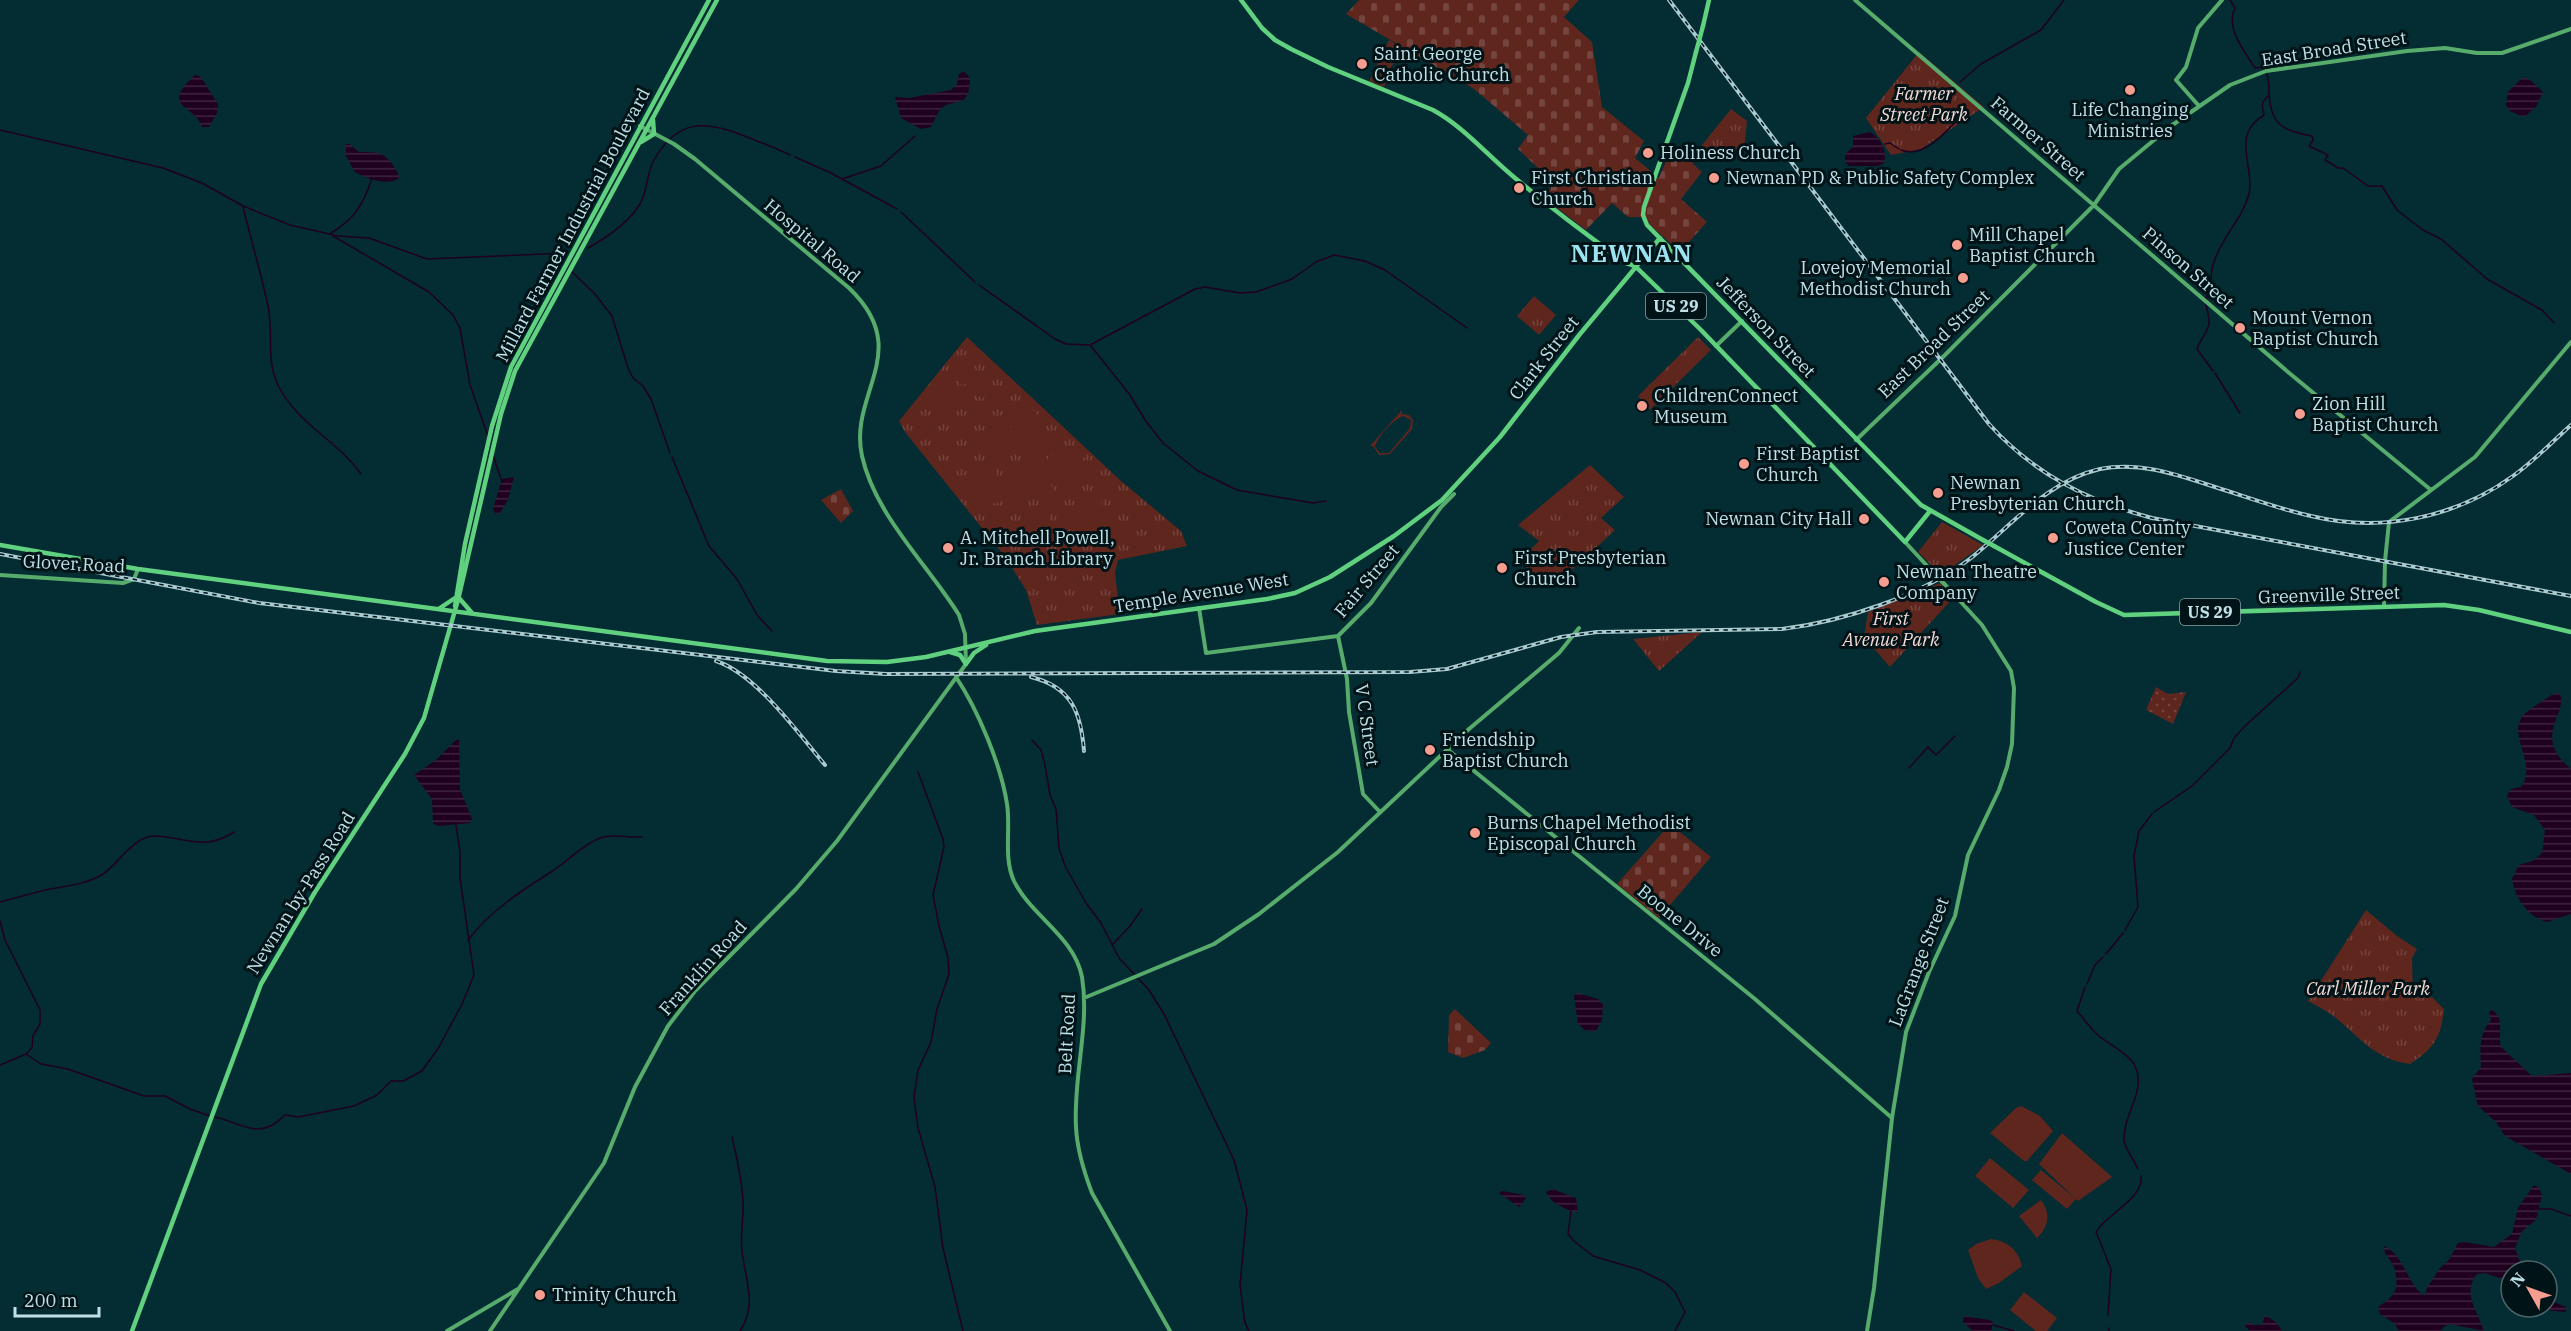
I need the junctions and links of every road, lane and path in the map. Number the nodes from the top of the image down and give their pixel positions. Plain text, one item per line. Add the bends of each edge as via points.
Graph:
1 (709, 0) edge
2 (717, 0) edge
3 (1241, 0) edge
4 (1709, 0) edge
5 (1856, 0) edge
6 (2222, 0) edge
7 (2571, 27) edge
8 (2199, 106) junction
9 (653, 118) junction
10 (640, 126) junction
11 (646, 130) junction
12 (654, 134) junction
13 (637, 146) junction
14 (2094, 205) junction
15 (1660, 238) junction
16 (1635, 266) junction
17 (1742, 321) junction
18 (2571, 342) edge
19 (1716, 346) junction
20 (1856, 440) junction
21 (2431, 490) junction
22 (1451, 494) junction
23 (1929, 513) junction
24 (1905, 542) junction
25 (0, 545) edge
26 (138, 569) junction
27 (0, 575) edge
28 (457, 598) junction
29 (2384, 607) junction
30 (1199, 608) junction
31 (436, 609) junction
32 (455, 612) junction
33 (474, 614) junction
34 (1579, 628) dead end
35 (2571, 632) edge
36 (1338, 636) junction
37 (989, 642) junction
38 (966, 647) junction
39 (950, 652) junction
40 (966, 663) junction
41 (956, 678) junction
42 (1447, 749) junction
43 (1380, 812) junction
44 (1084, 998) junction
45 (1892, 1118) junction
46 (519, 1289) junction
47 (132, 1331) edge
48 (447, 1331) edge
49 (490, 1331) edge
50 (1170, 1331) edge
51 (1867, 1331) edge

1 - 10 main road, Millard Farmer Industrial Boulevard
2 - 9 main road, Millard Farmer Industrial Boulevard
3 - 16 main road, US 29 via 1275,40 1444,116 1559,213
4 - 15 main road, Jefferson Street, bridge via 1688,83 1644,207 1647,225
5 - 14 street, Farmer Street
6 - 8 street via 2196,31 2186,67 2176,80
7 - 8 street, East Broad Street via 2502,53 2439,48 2265,71 2230,85
8 - 14 street, East Broad Street via 2119,169
9 - 11 main road, Millard Farmer Industrial Boulevard
9 - 12 main road
10 - 11 street, Hospital Road
10 - 28 main road, Millard Farmer Industrial Boulevard via 511,367 492,426
11 - 12 street, Hospital Road
11 - 13 main road
12 - 13 main road
12 - 38 street, Hospital Road via 695,159 844,284 869,314 878,355 861,424 861,454 866,473 885,509 959,615
13 - 28 main road, Millard Farmer Industrial Boulevard via 516,371 501,414
14 - 20 street, East Broad Street
14 - 21 street, Pinson Street
15 - 16 main road, Clark Street
15 - 17 main road, Jefferson Street / US 29
16 - 19 main road, US 29
16 - 22 main road, Clark Street
17 - 19 street
17 - 20 main road, Jefferson Street / US 29
18 - 21 street via 2484,446
19 - 24 main road, LaGrange Street / US 29
20 - 23 main road, Jefferson Street / US 29
21 - 29 street via 2396,515 2388,528
22 - 30 main road, Temple Avenue West via 1310,587 1267,599
22 - 36 street, Fair Street via 1371,603
23 - 24 main road
23 - 29 main road, Greenville Street / US 29, bridge via 2124,615
24 - 45 street, LaGrange Street, bridge via 1982,625 2011,671 2014,688 2012,741 2004,776 1968,855 1955,916 1911,1015
25 - 26 main road, Temple Avenue West
26 - 27 street, Glover Road via 135,579 123,584
26 - 31 main road, Temple Avenue West
28 - 31 main road
28 - 32 main road, Millard Farmer Industrial Boulevard
28 - 33 main road
29 - 35 main road, Greenville Street / US 29 via 2459,606
30 - 36 street, Fair Street via 1206,653
30 - 37 main road, Temple Avenue West via 1035,631
31 - 32 main road, Temple Avenue West
32 - 33 main road, Temple Avenue West
32 - 47 main road, Newnan by-Pass Road via 434,690 415,736 293,927 256,994
33 - 39 main road, Temple Avenue West via 827,661 887,662
34 - 42 street via 1573,638
36 - 43 street, V C Street via 1363,794
37 - 38 main road, Temple Avenue West
37 - 40 main road
38 - 39 main road, Temple Avenue West
38 - 40 street
39 - 40 main road via 960,655
40 - 41 street, Franklin Road
41 - 44 street, Belt Road via 974,710 1000,776 1007,805 1013,878 1070,950 1081,973
41 - 46 street, Franklin Road via 826,854 695,991 668,1026 635,1087 604,1163
42 - 43 street
42 - 45 street, Boone Drive via 1746,993
43 - 44 street via 1327,862 1234,932
44 - 50 street, Belt Road via 1076,1125 1080,1157 1092,1193
45 - 51 street, LaGrange Street
46 - 48 street
46 - 49 street, Franklin Road

